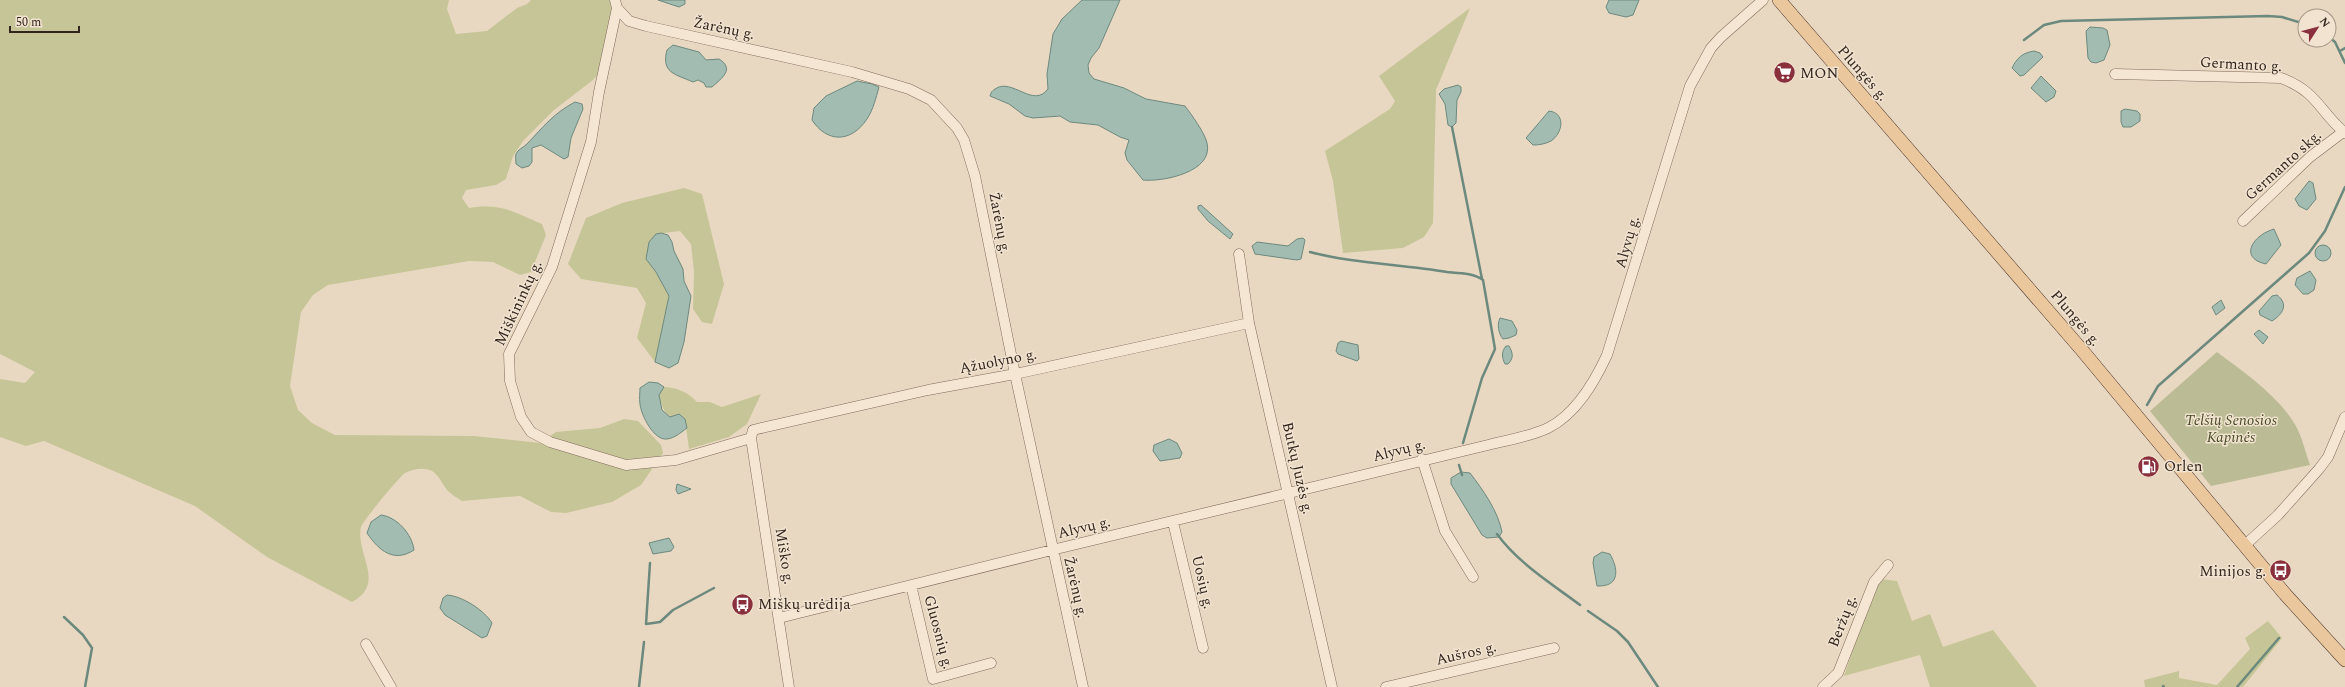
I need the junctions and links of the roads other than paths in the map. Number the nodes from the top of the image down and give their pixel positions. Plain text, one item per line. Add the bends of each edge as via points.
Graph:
1 (1763, 0) edge
2 (1779, 0) edge
3 (616, 4) edge
4 (2115, 74) dead end
5 (2344, 132) edge
6 (2243, 221) dead end
7 (1239, 254) dead end
8 (1249, 323) junction
9 (1015, 374) junction
10 (2345, 416) edge
11 (752, 434) junction
12 (1422, 459) junction
13 (1288, 493) junction
14 (1173, 522) junction
15 (2244, 546) junction
16 (1052, 550) junction
17 (1888, 565) dead end
18 (1473, 577) dead end
19 (911, 585) junction
20 (779, 618) junction
21 (366, 644) dead end
22 (1203, 648) dead end
23 (1554, 648) dead end
24 (2345, 659) edge
25 (991, 663) dead end
26 (391, 687) edge
27 (789, 687) edge
28 (1083, 687) edge
29 (1332, 687) edge
30 (1386, 687) edge
31 (1823, 687) edge

1 - 12 street, Alyvų g. via 1711,48 1690,86 1612,340 1600,371 1584,395 1567,414 1548,428
2 - 15 main road, Plungės g. via 2071,337
3 - 9 street, Žarėnų g. via 629,21 852,72 910,89 931,100 954,124 970,156
3 - 11 street, Miškininkų g. via 591,142 552,267 509,354 510,381 520,417 531,432 550,442 626,465 676,460
4 - 5 street, Germanto g. via 2281,78 2306,91
5 - 6 street, Germanto skg. via 2310,158
7 - 8 street, Butkų Juzės g.
8 - 9 street, Ąžuolyno g.
8 - 13 street, Butkų Juzės g.
9 - 11 street, Ąžuolyno g. via 920,391
9 - 16 street, Žarėnų g.
10 - 15 street via 2328,457 2319,469 2278,515
11 - 20 street, Miško g.
12 - 13 street, Alyvų g.
12 - 18 street via 1445,531
13 - 14 street, Alyvų g.
13 - 29 street, Butkų Juzės g.
14 - 16 street, Alyvų g.
14 - 22 street, Uosių g.
15 - 24 main road, Plungės g.
16 - 19 street, Alyvų g.
16 - 28 street, Žarėnų g.
17 - 31 street, Beržų g. via 1874,582 1838,673
19 - 20 street, Alyvų g.
19 - 25 street, Gluosnių g. via 933,679
20 - 27 street, Miško g.
21 - 26 street
23 - 30 street, Aušros g.

